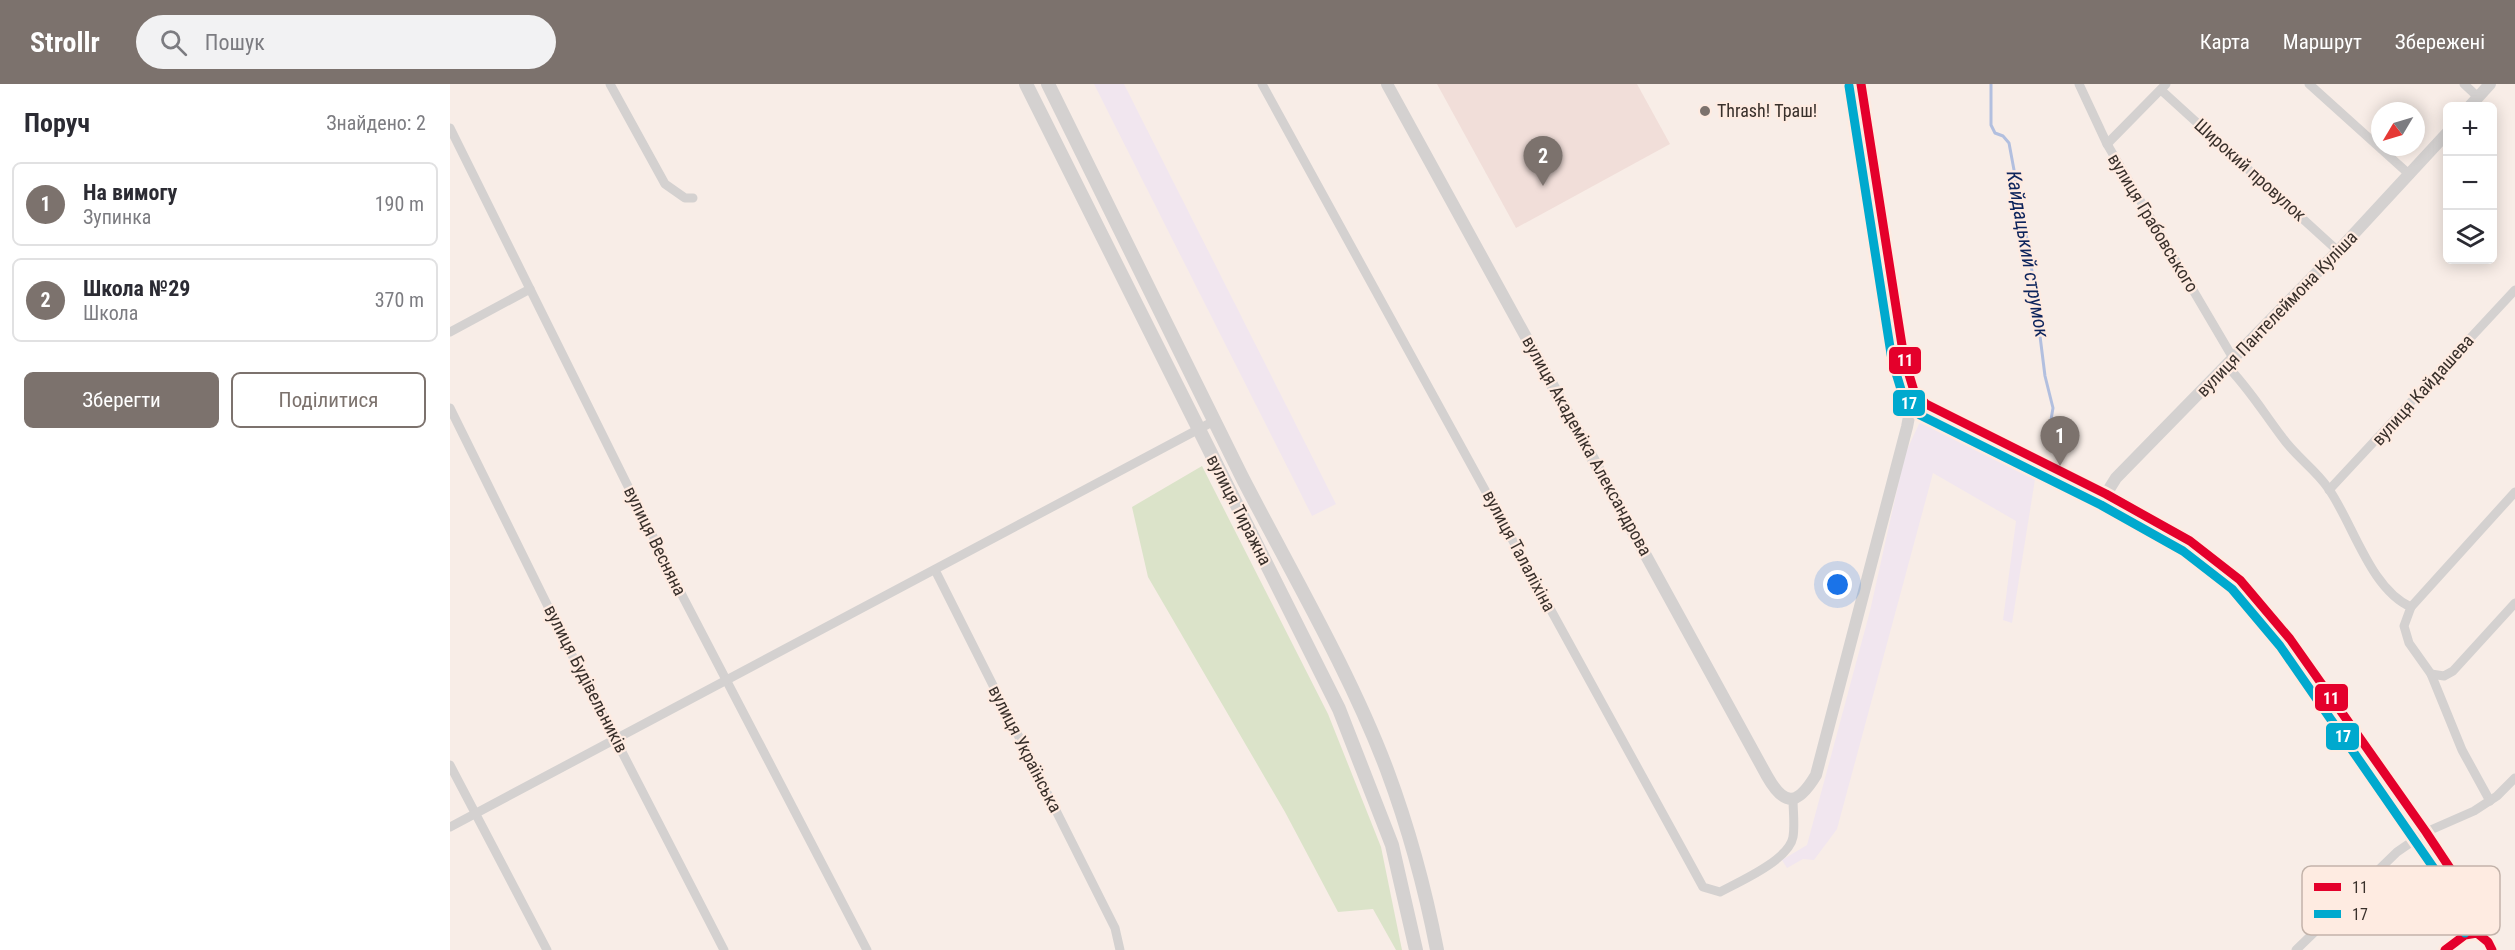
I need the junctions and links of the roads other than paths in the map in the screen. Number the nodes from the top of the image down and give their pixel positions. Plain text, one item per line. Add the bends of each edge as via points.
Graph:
1 (610, 84) edge
2 (1026, 84) edge
3 (1048, 84) edge
4 (1262, 84) edge
5 (1388, 84) edge
6 (1862, 84) edge
7 (2079, 84) edge
8 (2308, 84) edge
9 (2464, 84) edge
10 (2490, 84) edge
11 (2163, 87) edge
12 (2474, 102) edge
13 (450, 128) edge
14 (2443, 138) edge
15 (2107, 144) junction
16 (2410, 175) junction
17 (693, 198) dead end
18 (2338, 251) junction
19 (530, 289) junction
20 (2515, 290) edge
21 (450, 332) edge
22 (2230, 361) junction
23 (1914, 391) junction
24 (450, 408) edge
25 (1214, 421) junction
26 (1198, 430) junction
27 (2330, 490) junction
28 (2515, 492) edge
29 (2106, 494) junction
30 (935, 570) junction
31 (2515, 603) edge
32 (2411, 607) junction
33 (2431, 674) junction
34 (727, 680) junction
35 (617, 738) junction
36 (450, 765) edge
37 (2515, 778) edge
38 (1793, 799) junction
39 (2490, 801) junction
40 (477, 813) junction
41 (450, 827) edge
42 (2426, 832) junction
43 (2383, 866) edge
44 (2448, 866) edge
45 (2311, 935) edge
46 (2465, 935) edge
47 (2479, 935) edge
48 (548, 950) edge
49 (724, 950) edge
50 (867, 950) edge
51 (1120, 950) edge
52 (1416, 950) edge
53 (1437, 950) edge
54 (2296, 950) edge
55 (2445, 950) edge
56 (2492, 950) edge

1 - 17 street via 665,184 685,198
2 - 26 main road, вулиця Тиражна
3 - 25 main road, вулиця Тиражна
4 - 38 street, вулиця Талаліхіна via 1703,887 1720,892 1782,854 1792,837
5 - 38 street, вулиця Академіка Александрова via 1767,776 1778,794
6 - 23 street via 1904,358
7 - 15 street, вулиця Грабовського
8 - 16 street
9 - 12 street
10 - 12 street
11 - 15 street
11 - 18 street, Широкий провулок
13 - 19 street, вулиця Весняна
14 - 16 street, вулиця Пантелеймона Куліша
15 - 22 street, вулиця Грабовського
16 - 18 street, вулиця Пантелеймона Куліша
18 - 22 street, вулиця Пантелеймона Куліша
19 - 21 street
19 - 34 street, вулиця Весняна
20 - 27 street, вулиця Кайдашева
22 - 27 street, вулиця Грабовського via 2282,437
22 - 29 street, вулиця Пантелеймона Куліша via 2116,478
23 - 29 street via 1926,404
23 - 38 street via 1816,775 1801,797
24 - 35 street, вулиця Будівельників
25 - 26 street
25 - 53 main road, вулиця Тиражна via 1387,769 1425,888
26 - 30 street
26 - 52 main road, вулиця Тиражна via 1339,709 1392,845
27 - 32 street, вулиця Грабовського via 2378,574 2394,596
28 - 32 street
29 - 42 street via 2190,541 2240,580 2290,639
30 - 34 street
30 - 51 street, вулиця Українська via 1115,928
31 - 33 street via 2453,671 2444,676
32 - 33 street via 2405,621 2407,636
33 - 39 street via 2462,750
34 - 35 street
34 - 50 street, вулиця Весняна
35 - 40 street
35 - 49 street, вулиця Будівельників
36 - 40 street
37 - 39 street
39 - 42 street
40 - 41 street
40 - 48 street
42 - 43 street
42 - 44 street
45 - 54 street
46 - 55 street
47 - 56 street

